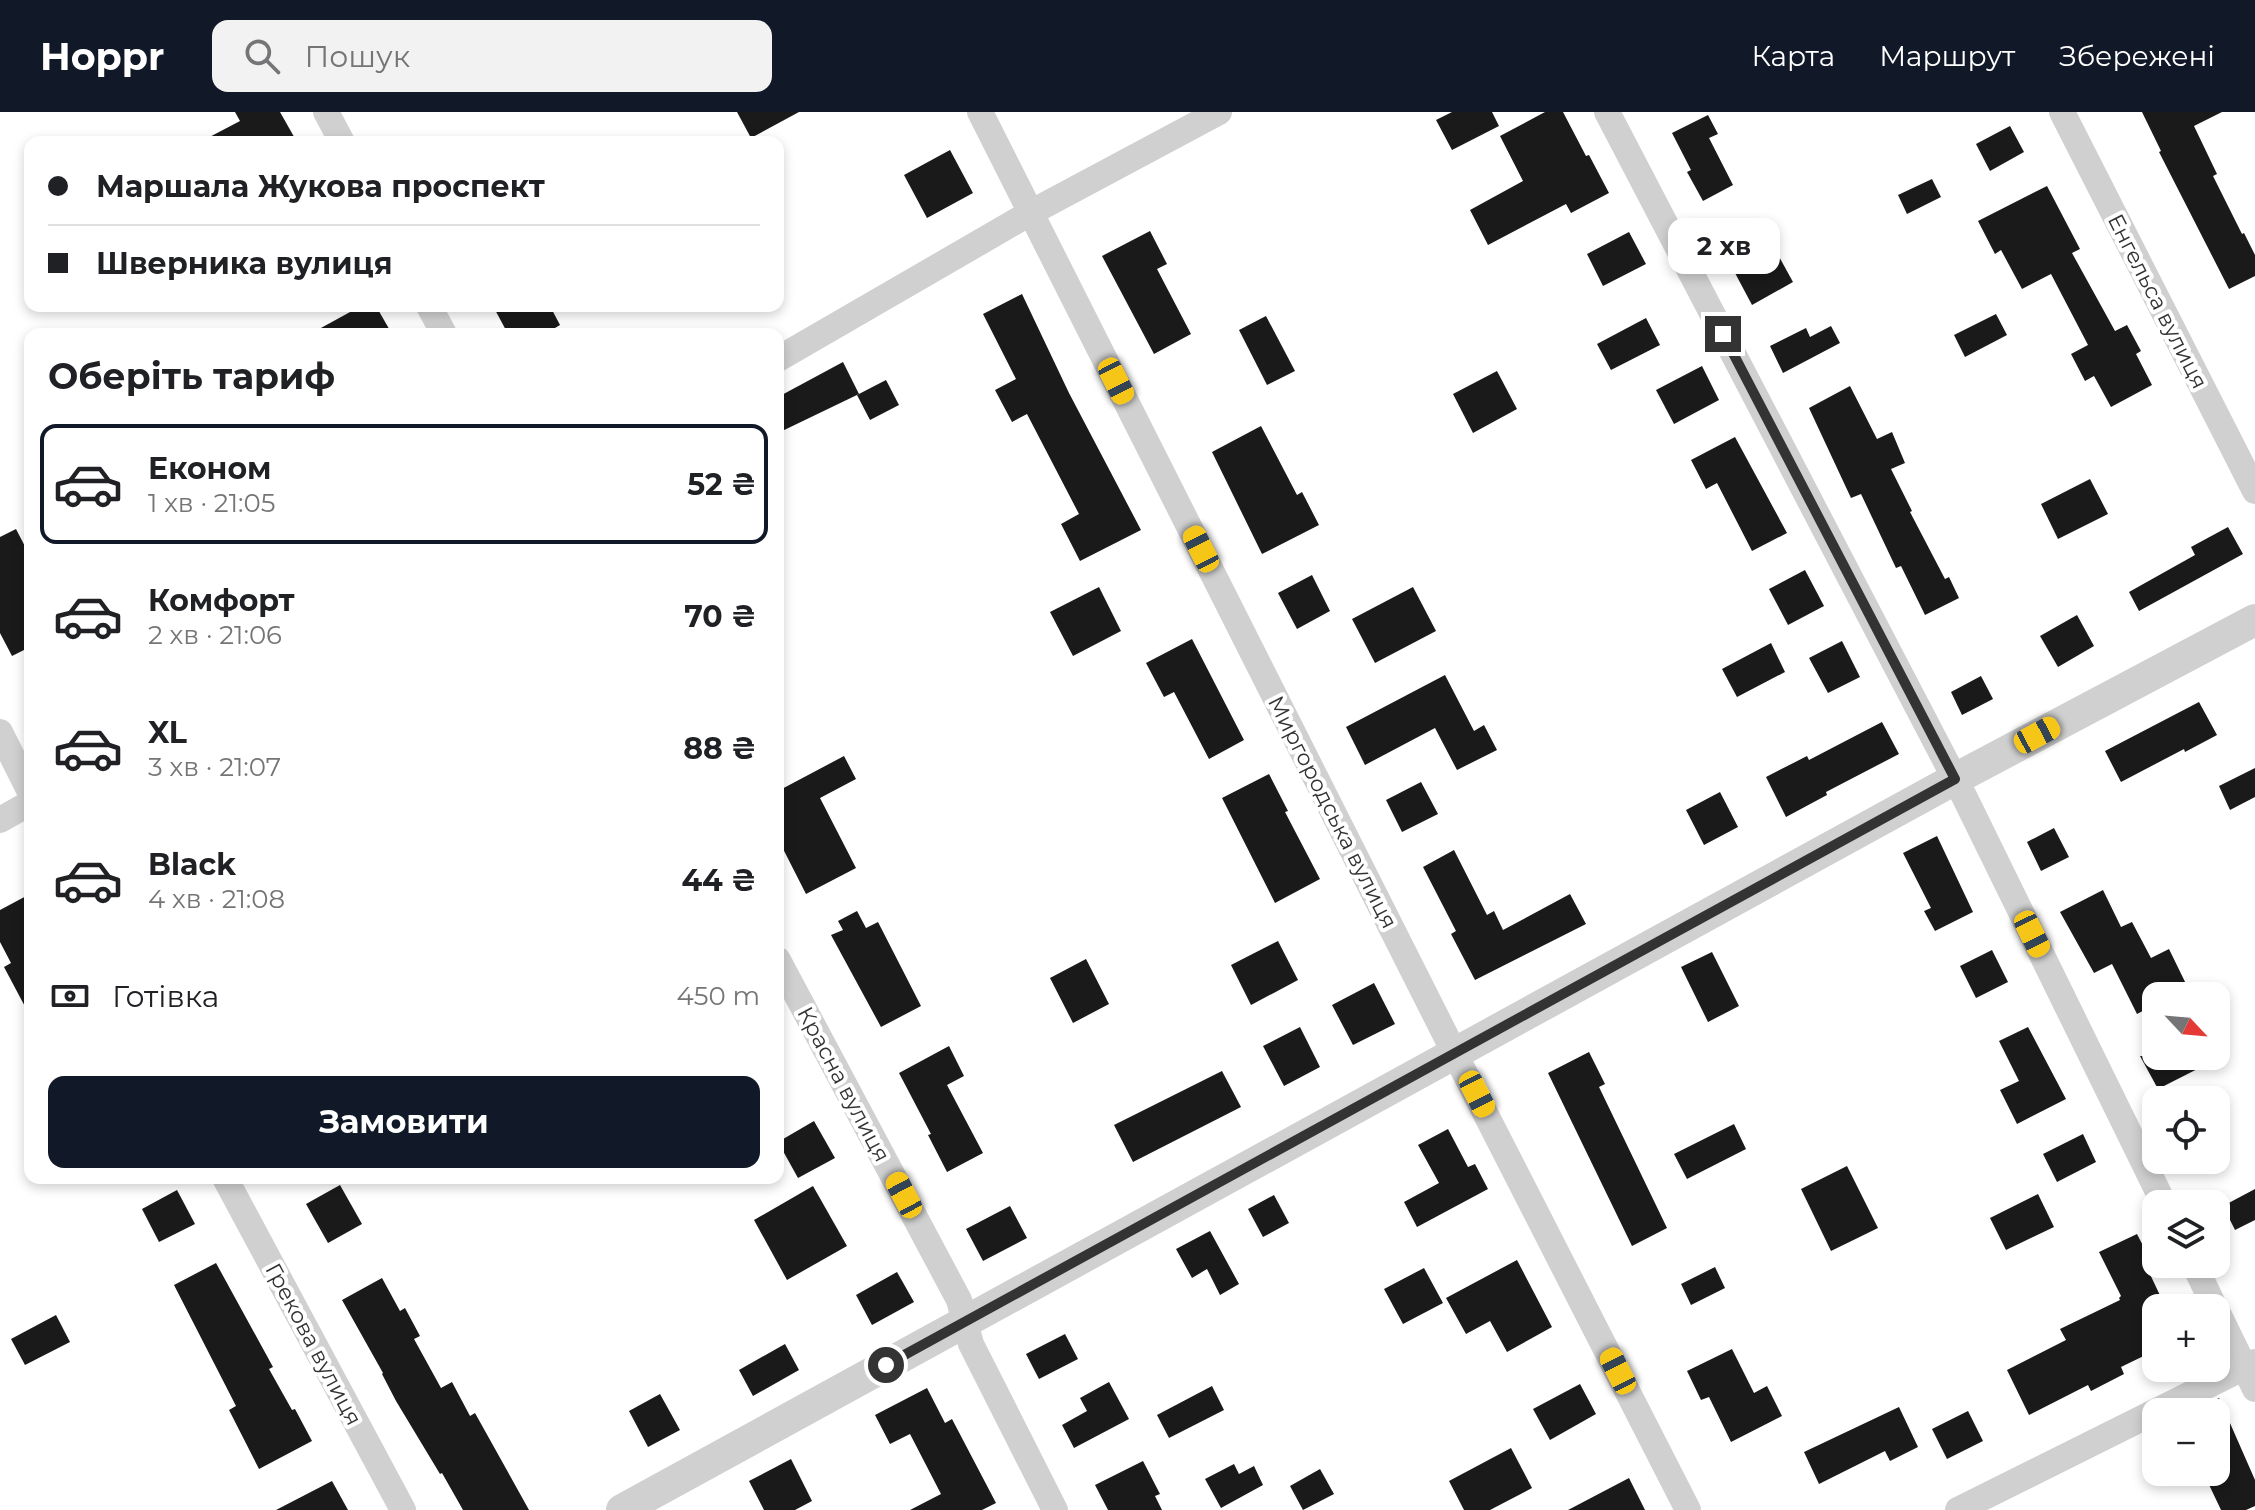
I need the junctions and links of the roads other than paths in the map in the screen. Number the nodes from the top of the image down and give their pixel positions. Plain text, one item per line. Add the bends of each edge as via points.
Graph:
1 (326, 112) edge
2 (980, 112) edge
3 (1219, 112) edge
4 (1607, 112) edge
5 (2062, 112) edge
6 (339, 136) edge
7 (1032, 212) junction
8 (784, 356) edge
9 (2255, 491) edge
10 (2255, 620) edge
11 (0, 732) edge
12 (1955, 779) junction
13 (24, 780) edge
14 (24, 806) edge
15 (0, 820) edge
16 (784, 971) edge
17 (1455, 1054) junction
18 (228, 1184) edge
19 (2157, 1190) edge
20 (966, 1322) junction
21 (2230, 1335) edge
22 (2251, 1373) edge
23 (403, 1510) edge
24 (622, 1510) edge
25 (1055, 1510) edge
26 (1688, 1510) edge
27 (1958, 1510) edge

1 - 6 street
2 - 7 street, Миргородська вулиця
3 - 7 street
4 - 12 street
5 - 9 street, Енгельса вулиця
7 - 8 street
7 - 17 street, Миргородська вулиця
10 - 12 street
11 - 13 street
12 - 17 street
12 - 19 street
14 - 15 street
16 - 20 street, Красна вулиця
17 - 20 street
17 - 26 street, Миргородська вулиця
18 - 23 street, Грекова вулиця
20 - 24 street
20 - 25 street, Красна вулиця via 971,1344
21 - 22 street
22 - 27 street

